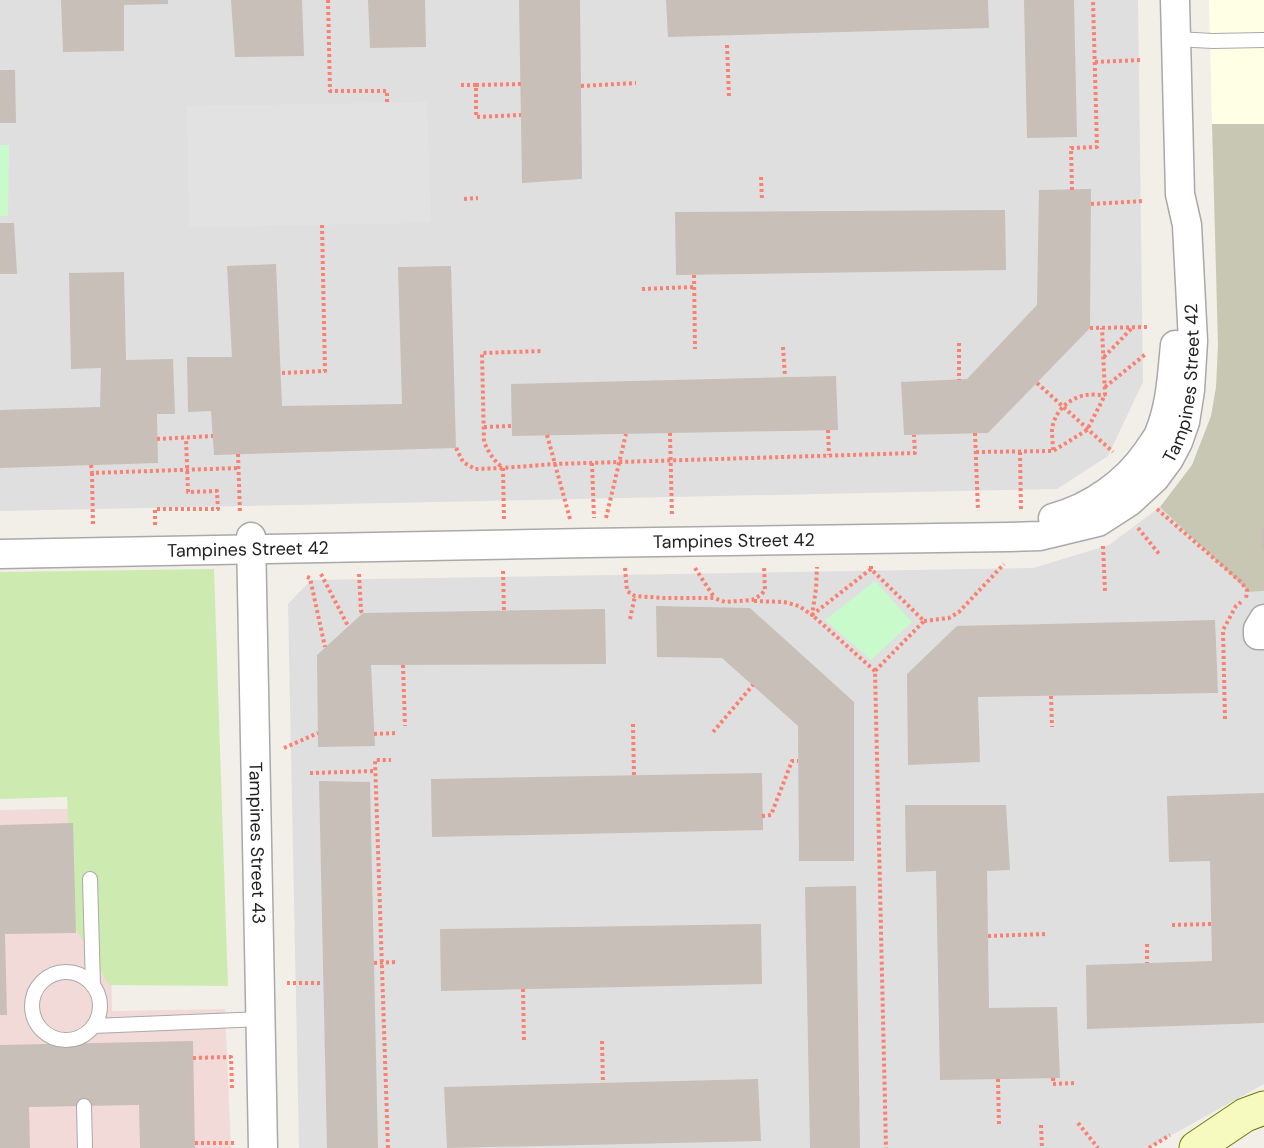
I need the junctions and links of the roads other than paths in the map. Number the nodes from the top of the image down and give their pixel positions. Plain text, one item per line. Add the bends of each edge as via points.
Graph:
1 (1175, 0) edge
2 (1176, 39) junction
3 (1264, 40) edge
4 (1180, 226) junction
5 (247, 533) junction
6 (0, 542) edge
7 (0, 554) edge
8 (1255, 605) edge
9 (1264, 635) edge
10 (90, 879) dead end
11 (93, 986) junction
12 (260, 1019) junction
13 (93, 1026) junction
14 (84, 1106) dead end
15 (1264, 1108) edge
16 (255, 1145) edge
17 (85, 1148) edge
18 (1196, 1148) edge

1 - 2 street, Tampines Street 42
2 - 3 lane
2 - 4 street, Tampines Street 42
4 - 5 street, Tampines Street 42 via 1175,342 1168,407 1159,434 1140,463 1108,492 1078,510 1054,518 978,524
4 - 5 street, Tampines Street 42 via 1193,341 1185,422 1169,459 1155,478 1130,502 1098,522 1019,537
5 - 6 street, Tampines Street 42
5 - 7 street, Tampines Street 42
5 - 12 street, Tampines Street 43
8 - 9 street via 1258,635
10 - 11 lane
11 - 13 lane via 99,999 99,1013
11 - 13 lane via 70,972 56,973 43,980 31,1005 42,1030 53,1037 81,1040
12 - 13 lane
12 - 16 street, Tampines Street 43
14 - 17 lane
15 - 18 main road

